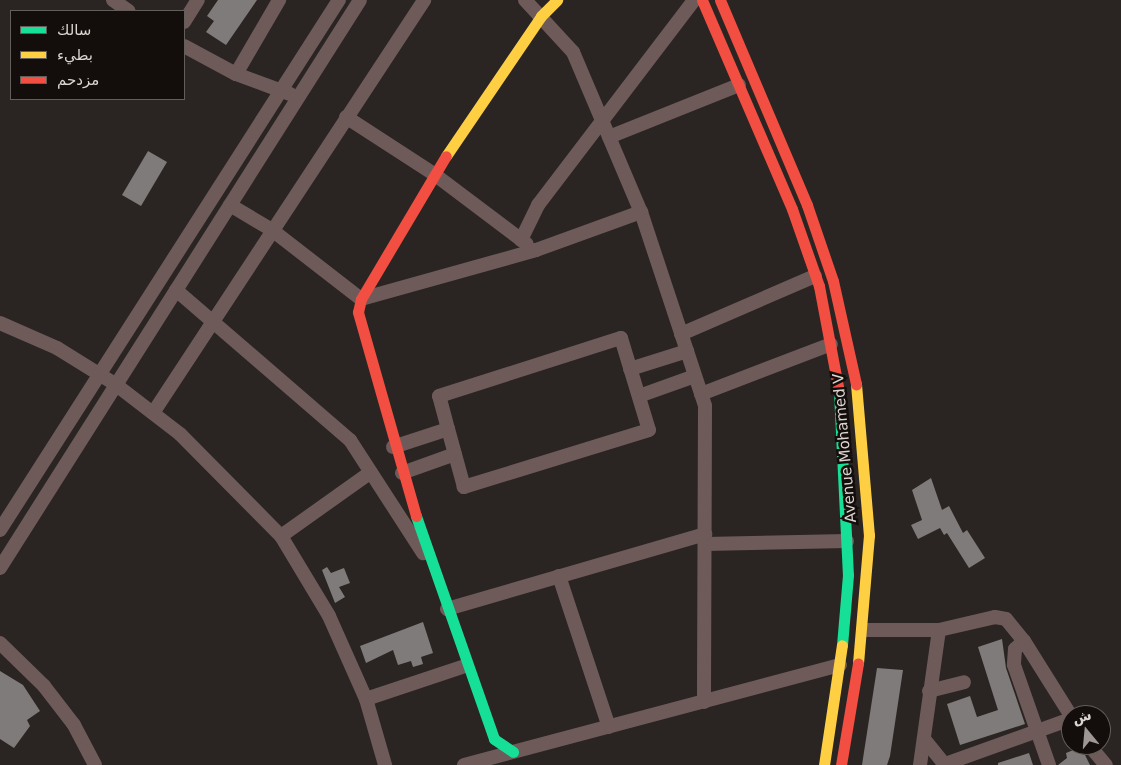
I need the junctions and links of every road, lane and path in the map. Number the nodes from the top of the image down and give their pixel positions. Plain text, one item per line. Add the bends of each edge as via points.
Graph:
1 (113, 0) edge
2 (198, 0) edge
3 (279, 0) edge
4 (339, 0) edge
5 (360, 0) edge
6 (424, 0) edge
7 (525, 0) edge
8 (557, 0) edge
9 (694, 0) edge
10 (702, 0) edge
11 (720, 0) edge
12 (128, 10) edge
13 (541, 16) junction
14 (185, 20) edge
15 (185, 47) edge
16 (236, 74) junction
17 (739, 85) junction
18 (282, 90) junction
19 (296, 98) junction
20 (346, 117) junction
21 (601, 118) junction
22 (609, 137) junction
23 (434, 174) junction
24 (230, 205) junction
25 (641, 212) junction
26 (272, 230) junction
27 (521, 240) junction
28 (536, 250) junction
29 (815, 276) junction
30 (176, 290) junction
31 (360, 299) junction
32 (0, 323) edge
33 (214, 323) junction
34 (681, 334) junction
35 (831, 344) junction
36 (687, 351) junction
37 (630, 369) junction
38 (101, 374) junction
39 (695, 376) junction
40 (115, 384) junction
41 (701, 394) junction
42 (639, 396) junction
43 (153, 413) junction
44 (448, 429) junction
45 (393, 447) junction
46 (455, 454) junction
47 (371, 472) junction
48 (402, 473) junction
49 (0, 530) edge
50 (282, 536) junction
51 (705, 539) junction
52 (847, 541) junction
53 (0, 568) edge
54 (433, 569) junction
55 (558, 576) junction
56 (446, 609) junction
57 (863, 630) junction
58 (939, 630) junction
59 (1024, 642) junction
60 (0, 643) edge
61 (840, 665) junction
62 (465, 666) junction
63 (964, 682) dead end
64 (929, 691) junction
65 (366, 699) junction
66 (704, 702) junction
67 (1063, 705) edge
68 (1061, 722) edge
69 (609, 727) junction
70 (1039, 731) junction
71 (924, 739) junction
72 (513, 752) junction
73 (1098, 755) edge
74 (490, 762) edge
75 (95, 765) edge
76 (385, 765) edge
77 (464, 765) edge
78 (824, 765) edge
79 (841, 765) edge
80 (920, 765) edge
81 (945, 765) edge
82 (1049, 765) edge
83 (1106, 765) edge

1 - 12 street
2 - 14 street
3 - 16 street
4 - 18 street
5 - 19 street
6 - 20 street
7 - 13 street
8 - 13 street
9 - 21 street
10 - 17 street, Avenue Mohamed V
11 - 57 street, Avenue Mohamed V via 807,205 833,281 856,382 869,536
13 - 21 street via 573,52
13 - 23 street
15 - 16 street
16 - 18 street
17 - 22 street
17 - 29 street, Avenue Mohamed V
18 - 19 street
18 - 38 street
19 - 24 street
20 - 23 street
20 - 26 street
21 - 22 street
21 - 27 street via 538,205
22 - 25 street
23 - 27 street
23 - 31 street
24 - 26 street
24 - 30 street
25 - 28 street
25 - 34 street
26 - 31 street
26 - 33 street
27 - 28 street
28 - 31 street
29 - 34 street
29 - 35 street, Avenue Mohamed V
30 - 33 street
30 - 40 street
31 - 45 street via 359,330
32 - 38 street
33 - 43 street
33 - 47 street via 350,440
34 - 36 street
35 - 41 street
35 - 52 street, Avenue Mohamed V via 847,480
36 - 37 street
36 - 39 street
37 - 42 street
37 - 44 street via 621,338 448,393 439,396
38 - 40 street
38 - 49 street
39 - 41 street
39 - 42 street
40 - 43 street
40 - 53 street
41 - 51 street via 705,406
42 - 46 street via 649,430 464,487
43 - 50 street via 232,482
44 - 45 street
44 - 46 street
45 - 48 street
46 - 48 street
47 - 50 street
47 - 54 street
48 - 54 street
50 - 65 street via 329,616
51 - 52 street
51 - 55 street
51 - 66 street
52 - 61 street, Avenue Mohamed V
54 - 56 street
55 - 56 street
55 - 69 street
56 - 62 street
57 - 58 street
57 - 79 street, Avenue Mohamed V
58 - 59 street via 995,617 1006,619
58 - 64 street
59 - 67 street
59 - 70 street via 1014,649 1014,665
60 - 75 street via 44,686 74,725
61 - 66 street
61 - 78 street, Avenue Mohamed V
62 - 65 street
62 - 72 street via 494,739
63 - 64 street
64 - 71 street
65 - 76 street
66 - 69 street
68 - 70 street
69 - 72 street
70 - 81 street
70 - 82 street
71 - 80 street
71 - 81 street
72 - 74 street
73 - 83 street
74 - 77 street

